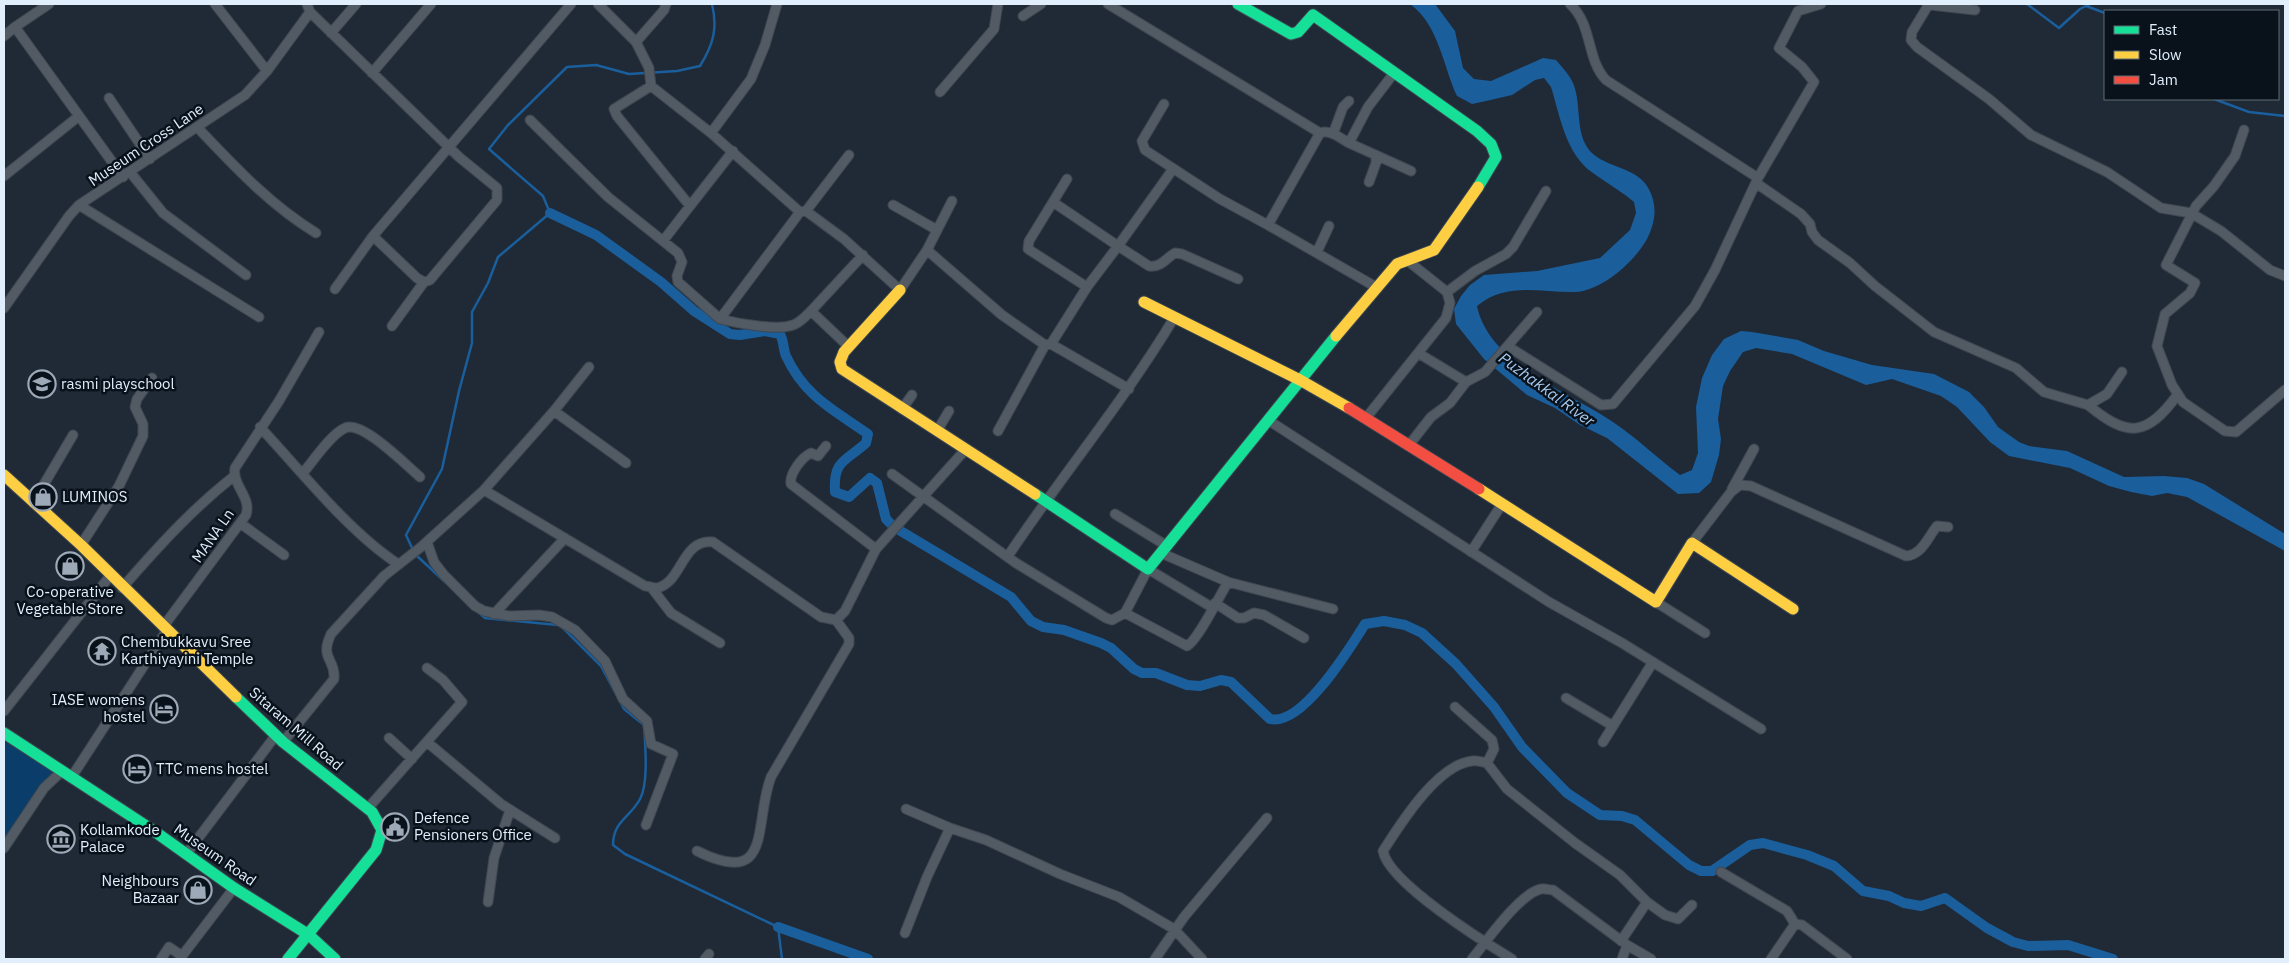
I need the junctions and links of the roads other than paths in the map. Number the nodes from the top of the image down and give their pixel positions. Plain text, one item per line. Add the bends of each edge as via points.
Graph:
1 (49, 4) edge
2 (215, 4) edge
3 (356, 4) edge
4 (431, 4) edge
5 (572, 4) edge
6 (598, 4) edge
7 (666, 4) edge
8 (777, 4) edge
9 (998, 4) edge
10 (1041, 4) edge
11 (1108, 4) edge
12 (1238, 4) edge
13 (1570, 4) edge
14 (1820, 4) edge
15 (1930, 4) edge
16 (309, 8) edge
17 (1975, 10) dead end
18 (1023, 16) dead end
19 (15, 27) junction
20 (331, 33) junction
21 (4, 36) edge
22 (636, 42) junction
23 (267, 71) junction
24 (1394, 72) junction
25 (372, 73) junction
26 (651, 84) junction
27 (940, 92) dead end
28 (109, 98) dead end
29 (1349, 101) dead end
30 (1164, 104) dead end
31 (79, 116) junction
32 (530, 120) dead end
33 (197, 127) junction
34 (2244, 130) dead end
35 (711, 133) junction
36 (1320, 133) junction
37 (1333, 134) junction
38 (1349, 144) junction
39 (448, 146) junction
40 (733, 151) junction
41 (849, 155) dead end
42 (1376, 156) junction
43 (150, 159) junction
44 (1173, 169) junction
45 (1411, 171) dead end
46 (126, 175) junction
47 (4, 176) edge
48 (1068, 179) dead end
49 (1757, 181) junction
50 (1369, 182) dead end
51 (1546, 190) dead end
52 (952, 201) dead end
53 (1054, 202) junction
54 (894, 205) dead end
55 (79, 206) junction
56 (690, 206) junction
57 (803, 212) junction
58 (2191, 214) junction
59 (1268, 225) junction
60 (1329, 226) dead end
61 (937, 230) junction
62 (316, 233) dead end
63 (373, 236) junction
64 (663, 241) junction
65 (1118, 246) junction
66 (927, 250) junction
67 (1317, 252) junction
68 (863, 255) junction
69 (1408, 261) junction
70 (246, 275) dead end
71 (2285, 276) edge
72 (1238, 279) dead end
73 (424, 282) junction
74 (1087, 287) junction
75 (1376, 287) junction
76 (335, 290) dead end
77 (900, 290) junction
78 (1447, 292) junction
79 (1144, 302) dead end
80 (4, 308) edge
81 (811, 311) junction
82 (1538, 312) dead end
83 (259, 317) dead end
84 (1174, 318) junction
85 (720, 319) junction
86 (392, 326) dead end
87 (319, 332) dead end
88 (1048, 344) junction
89 (849, 347) junction
90 (1505, 349) junction
91 (1418, 354) junction
92 (589, 366) dead end
93 (2122, 372) dead end
94 (152, 378) dead end
95 (1300, 380) junction
96 (1466, 382) junction
97 (1129, 389) junction
98 (2285, 390) edge
99 (2178, 394) junction
100 (912, 395) dead end
101 (2088, 405) junction
102 (902, 409) junction
103 (554, 411) junction
104 (949, 411) dead end
105 (1366, 418) junction
106 (1268, 420) junction
107 (260, 427) junction
108 (998, 430) dead end
109 (937, 431) junction
110 (73, 435) dead end
111 (1409, 445) junction
112 (826, 446) dead end
113 (966, 449) junction
114 (1754, 449) dead end
115 (626, 463) dead end
116 (303, 473) junction
117 (4, 474) edge
118 (892, 474) dead end
119 (233, 477) junction
120 (420, 477) dead end
121 (484, 490) junction
122 (1730, 492) junction
123 (923, 496) junction
124 (1044, 502) junction
125 (33, 503) junction
126 (1502, 504) junction
127 (1115, 514) dead end
128 (240, 523) junction
129 (1948, 527) dead end
130 (565, 538) junction
131 (1692, 543) junction
132 (81, 545) junction
133 (424, 545) junction
134 (876, 549) junction
135 (1164, 549) junction
136 (1471, 552) junction
137 (284, 555) dead end
138 (1008, 556) junction
139 (398, 564) junction
140 (1148, 569) junction
141 (110, 576) junction
142 (1228, 582) junction
143 (651, 587) junction
144 (122, 588) junction
145 (1656, 602) junction
146 (1214, 606) junction
147 (1333, 609) dead end
148 (1793, 609) dead end
149 (1125, 613) junction
150 (494, 614) junction
151 (836, 620) junction
152 (165, 628) junction
153 (1705, 633) dead end
154 (1304, 638) dead end
155 (720, 642) dead end
156 (1653, 662) junction
157 (427, 668) dead end
158 (1566, 698) dead end
159 (1454, 707) dead end
160 (4, 711) edge
161 (1613, 726) junction
162 (1761, 729) dead end
163 (4, 733) edge
164 (280, 738) junction
165 (389, 738) dead end
166 (428, 742) junction
167 (1603, 742) dead end
168 (412, 759) junction
169 (1487, 763) junction
170 (66, 775) junction
171 (368, 808) junction
172 (906, 809) dead end
173 (510, 810) junction
174 (1267, 818) dead end
175 (646, 825) dead end
176 (950, 828) junction
177 (555, 838) dead end
178 (4, 848) edge
179 (697, 851) dead end
180 (186, 853) junction
181 (1721, 872) dead end
182 (234, 888) junction
183 (488, 902) dead end
184 (1647, 902) junction
185 (1692, 905) dead end
186 (1795, 924) junction
187 (1174, 929) junction
188 (905, 932) dead end
189 (309, 935) junction
190 (1485, 942) junction
191 (1624, 943) junction
192 (161, 959) edge
193 (288, 959) edge
194 (335, 959) edge
195 (1155, 959) edge
196 (1202, 959) edge
197 (1472, 959) edge
198 (1512, 959) edge
199 (1622, 959) edge
200 (1652, 959) edge
201 (1771, 959) edge
202 (1847, 959) edge

1 - 19 street
2 - 23 street
3 - 20 street
4 - 25 street
5 - 39 street
6 - 22 street
7 - 22 street
8 - 35 street via 751,79
9 - 27 street via 994,28
10 - 18 street
11 - 36 street
12 - 24 street via 1291,34 1298,32 1313,15
13 - 49 street via 1584,21 1597,68 1606,80
14 - 49 street via 1798,11 1779,48 1814,82
15 - 17 street
15 - 58 street via 1912,32 1911,40 1917,48 1989,99 2031,135 2107,172 2161,208
16 - 20 street
16 - 23 street, Museum Cross Lane
19 - 21 street
19 - 31 street
20 - 25 street
22 - 26 street via 649,68
23 - 33 street, Museum Cross Lane via 245,95
24 - 38 street via 1368,107
24 - 69 street via 1477,131 1490,144 1496,157 1434,250
25 - 39 street
26 - 35 street
26 - 56 street via 614,109
28 - 43 street
29 - 37 street via 1342,107
30 - 44 street via 1147,131 1142,146
31 - 46 street
31 - 47 street
32 - 64 street via 608,196
33 - 43 street, Museum Cross Lane
33 - 62 street via 258,190
34 - 58 street via 2235,156
35 - 40 street
36 - 37 street
36 - 59 street
37 - 38 street
38 - 42 street
39 - 63 street
39 - 73 street via 490,180 498,193 497,200 430,280
40 - 56 street
40 - 57 street
41 - 57 street
42 - 45 street
42 - 50 street
43 - 46 street, Museum Cross Lane
44 - 59 street via 1220,200
44 - 65 street
46 - 55 street, Museum Cross Lane
46 - 70 street via 163,213
48 - 53 street
49 - 90 street via 1716,270 1695,306 1613,404 1601,405 1512,349
49 - 101 street via 1800,214 1810,224 1818,240 1934,332 2016,368 2044,392
51 - 78 street via 1506,254
52 - 61 street
53 - 65 street
53 - 74 street via 1028,249
54 - 61 street
55 - 80 street, Museum Cross Lane
55 - 83 street
56 - 64 street
57 - 68 street via 813,214
57 - 85 street
58 - 71 street via 2221,230 2270,270
58 - 99 street via 2166,265 2194,283 2190,293 2165,314 2157,346
59 - 67 street
60 - 67 street
61 - 66 street
63 - 73 street
63 - 76 street
64 - 85 street via 682,258 678,282
65 - 72 street via 1149,266 1163,263 1175,252
65 - 74 street
66 - 77 street
66 - 88 street via 1002,315
67 - 75 street
68 - 77 street
68 - 81 street
69 - 75 street via 1397,264
69 - 78 street
73 - 86 street
74 - 88 street
75 - 95 street
77 - 89 street
78 - 91 street via 1450,303 1446,318
79 - 84 street
81 - 85 street via 798,323 784,327 750,326
81 - 89 street
82 - 90 street
84 - 95 street
84 - 97 street
87 - 107 street
88 - 97 street
88 - 108 street
89 - 102 street via 840,360 844,371
90 - 96 street via 1485,372
91 - 96 street
91 - 105 street
92 - 103 street
93 - 101 street via 2108,394
94 - 132 street via 135,407 143,424 143,436 119,486
95 - 105 street
95 - 106 street
96 - 111 street
97 - 124 street
98 - 99 street via 2236,432 2225,431 2183,402
99 - 101 street via 2157,420 2142,428 2127,429 2106,420
100 - 102 street
102 - 109 street
103 - 115 street
103 - 121 street
104 - 109 street
105 - 111 street
106 - 135 street
106 - 136 street
107 - 116 street
107 - 119 street via 242,454
109 - 113 street
110 - 125 street
111 - 126 street
112 - 134 street via 818,456 811,453 804,457 791,477 791,484
113 - 123 street
113 - 124 street
114 - 122 street
116 - 120 street via 335,435 350,426 378,441
116 - 139 street via 361,535
117 - 125 street, Sitaram Mill Road
118 - 123 street
119 - 128 street, MANA Ln via 247,501 248,508
119 - 144 street via 199,504
121 - 130 street
121 - 133 street
122 - 129 street via 1740,485 1752,486 1906,556 1913,556 1938,526
122 - 131 street
123 - 134 street
123 - 138 street
124 - 138 street
124 - 140 street
125 - 132 street, Sitaram Mill Road
126 - 136 street
126 - 145 street
127 - 135 street
128 - 137 street
128 - 152 street, MANA Ln
130 - 143 street
130 - 150 street
131 - 145 street
131 - 148 street
132 - 141 street, Sitaram Mill Road
133 - 139 street
133 - 150 street via 444,575 475,606
134 - 151 street via 845,611
135 - 140 street
135 - 142 street
136 - 156 street
138 - 149 street via 1106,618 1116,619
139 - 164 street via 331,634 326,653 335,672 334,679
140 - 146 street
140 - 149 street
141 - 144 street, Sitaram Mill Road
141 - 160 street
142 - 146 street
142 - 147 street
143 - 151 street via 657,588 668,581 693,548 703,541 714,542 821,617
143 - 155 street via 671,612
144 - 152 street, Sitaram Mill Road
145 - 153 street
146 - 149 street via 1187,646
146 - 154 street via 1238,618 1254,613 1264,615
150 - 175 street via 552,617 575,630 605,661 623,699 647,721 651,744 673,752
151 - 179 street via 849,638 849,644 771,777 753,854 744,861 730,864
152 - 164 street, Sitaram Mill Road
152 - 170 street, MANA Ln
156 - 161 street
156 - 162 street
157 - 166 street via 443,680 462,702
158 - 161 street
159 - 169 street via 1492,740 1494,749
161 - 167 street
163 - 170 street, Museum Road
164 - 171 street, Sitaram Mill Road
164 - 180 street
165 - 168 street
166 - 168 street
166 - 173 street
168 - 171 street
169 - 184 street via 1507,789 1620,875
169 - 190 street via 1473,760 1457,765 1435,781 1383,850 1394,871 1445,917
170 - 178 street, MANA Ln via 44,788
170 - 180 street, Museum Road
171 - 189 street, Sitaram Mill Road via 382,826 382,837 376,850
172 - 176 street
173 - 177 street
173 - 183 street via 494,858
174 - 187 street
176 - 187 street via 1119,896
176 - 188 street
180 - 182 street, Museum Road
181 - 186 street via 1787,911
182 - 189 street, Museum Road
182 - 192 street via 182,956 169,947
184 - 185 street via 1678,919
184 - 191 street
186 - 201 street
186 - 202 street via 1802,925
187 - 195 street
187 - 196 street
189 - 193 street
189 - 194 street
190 - 191 street via 1506,917 1533,892 1542,888 1553,890
190 - 197 street
190 - 198 street
191 - 199 street
191 - 200 street

